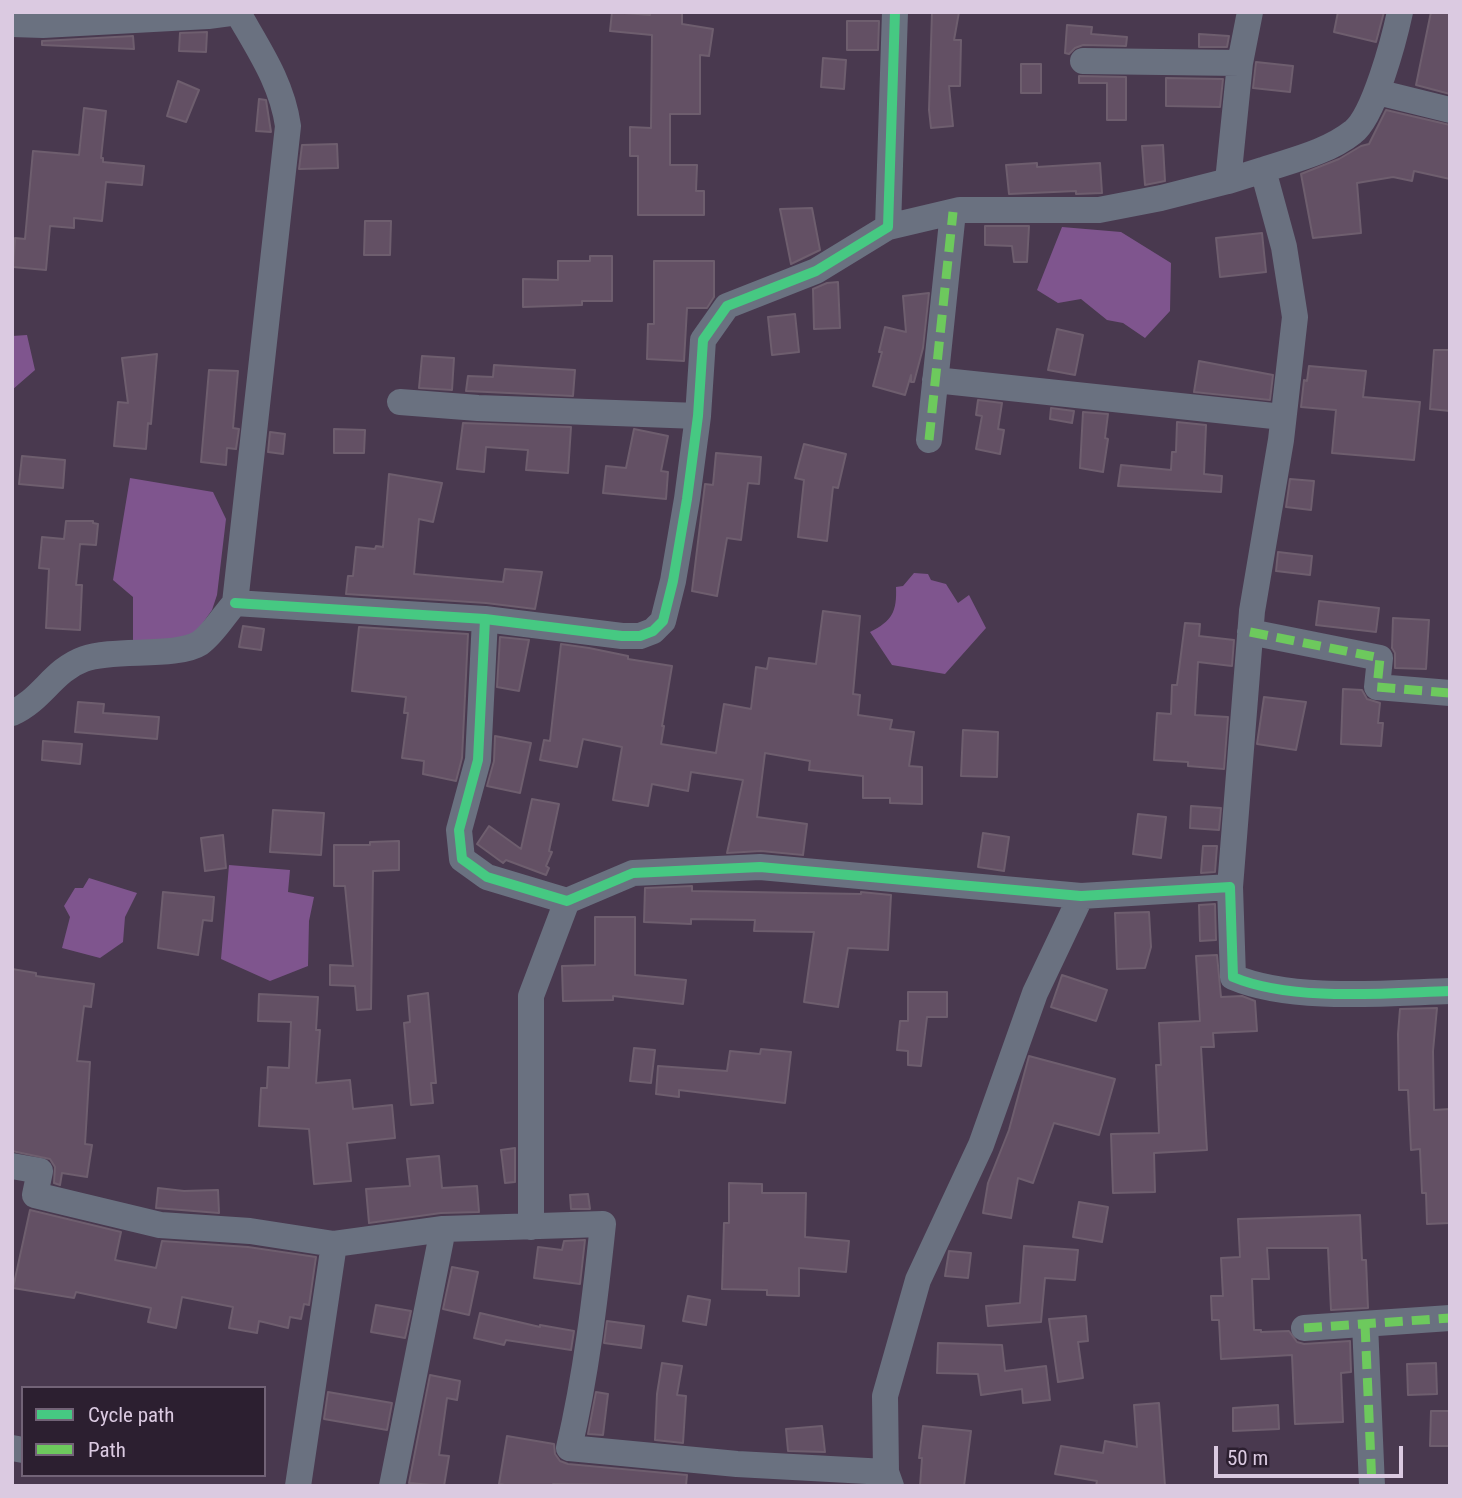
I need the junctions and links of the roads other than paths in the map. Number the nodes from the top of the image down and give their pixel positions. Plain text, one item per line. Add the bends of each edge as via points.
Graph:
1 (895, 12) edge
2 (1250, 12) edge
3 (1400, 12) edge
4 (238, 13) edge
5 (44, 18) edge
6 (12, 24) edge
7 (1083, 61) dead end
8 (1240, 63) junction
9 (1377, 92) junction
10 (1450, 110) edge
11 (1263, 170) junction
12 (1228, 181) junction
13 (953, 212) junction
14 (888, 227) junction
15 (935, 380) junction
16 (400, 402) dead end
17 (698, 416) junction
18 (1283, 417) junction
19 (929, 440) dead end
20 (235, 603) junction
21 (485, 619) junction
22 (1250, 632) junction
23 (1450, 693) edge
24 (12, 713) edge
25 (1230, 887) junction
26 (1081, 897) junction
27 (567, 901) junction
28 (1450, 991) edge
29 (12, 1166) edge
30 (531, 1227) junction
31 (443, 1228) junction
32 (334, 1244) junction
33 (1450, 1318) edge
34 (1366, 1324) junction
35 (1304, 1328) dead end
36 (889, 1479) edge
37 (298, 1486) edge
38 (392, 1486) edge
39 (1372, 1486) edge

1 - 14 street
2 - 8 street
3 - 9 street
4 - 5 street
4 - 20 street via 275,78 288,126
5 - 6 street
7 - 8 street
8 - 12 street
9 - 10 street
9 - 11 street via 1356,131 1332,146
11 - 12 street
11 - 18 street via 1284,247 1295,317
12 - 13 street via 1099,210
13 - 14 street
13 - 15 street
14 - 17 street via 816,271 727,306 704,340
15 - 18 street
15 - 19 street
16 - 17 street
17 - 21 street via 685,513 663,621 653,631 622,636
18 - 22 street
20 - 21 street
20 - 24 street via 202,642 188,649 85,658
21 - 27 street via 478,760 459,830 462,859 487,877
22 - 23 street via 1380,658 1377,687
22 - 25 street
25 - 26 street
25 - 28 street via 1233,977 1252,985 1334,994
26 - 27 street via 760,867 633,873
26 - 36 street via 1035,993 981,1145 918,1280 885,1396
27 - 30 street via 531,996
29 - 32 street via 40,1171 36,1195 160,1225 250,1231
30 - 31 street
30 - 36 street via 603,1224 569,1448
31 - 32 street
31 - 38 street
32 - 37 street
33 - 34 street
34 - 35 street
34 - 39 street

